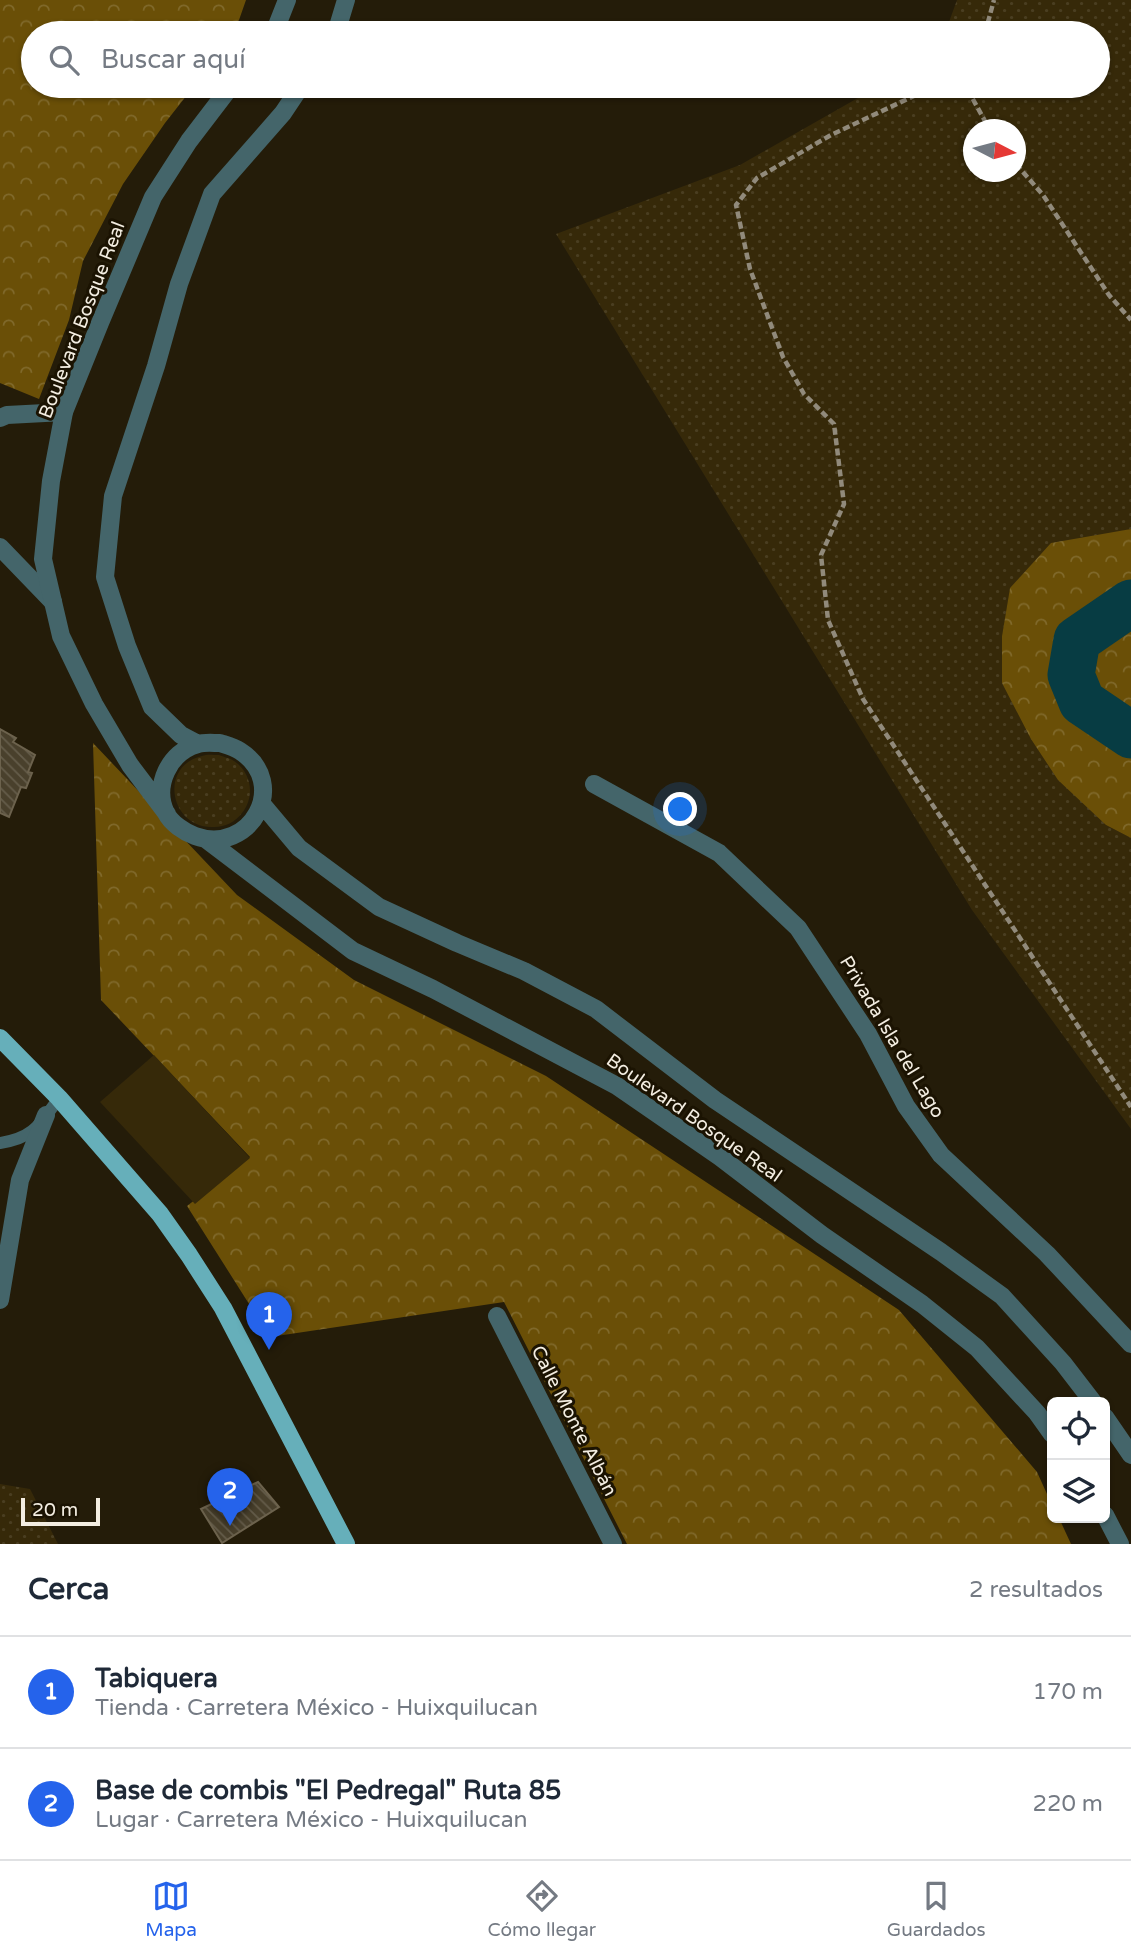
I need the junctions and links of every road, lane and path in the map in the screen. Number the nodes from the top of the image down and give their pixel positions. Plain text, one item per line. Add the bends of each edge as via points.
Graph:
1 (287, 0) edge
2 (346, 0) edge
3 (994, 0) edge
4 (279, 21) edge
5 (339, 21) edge
6 (988, 21) edge
7 (222, 98) edge
8 (293, 98) edge
9 (909, 98) edge
10 (972, 98) edge
11 (984, 119) edge
12 (1026, 175) edge
13 (1131, 320) edge
14 (64, 412) junction
15 (0, 418) edge
16 (0, 547) edge
17 (53, 602) junction
18 (198, 744) junction
19 (594, 785) dead end
20 (262, 804) junction
21 (167, 814) junction
22 (207, 840) junction
23 (0, 1038) edge
24 (59, 1098) junction
25 (1131, 1107) edge
26 (47, 1115) junction
27 (0, 1143) edge
28 (0, 1300) edge
29 (498, 1316) dead end
30 (1131, 1344) edge
31 (1089, 1397) edge
32 (1110, 1424) edge
33 (1047, 1427) edge
34 (1131, 1455) edge
35 (1109, 1523) edge
36 (346, 1544) edge
37 (613, 1544) edge
38 (1120, 1544) edge

1 - 4 street
2 - 5 street
3 - 6 path
7 - 14 street, Boulevard Bosque Real via 153,197
8 - 18 street via 212,194 113,496 105,577 127,646 152,707 181,735
9 - 25 path via 831,135 757,178 736,205 750,269 783,357 804,394 834,425 844,504 821,555 828,620 863,699
10 - 11 path
12 - 13 path
14 - 15 street
14 - 17 street, Boulevard Bosque Real via 43,559
16 - 17 street
17 - 21 street, Boulevard Bosque Real via 61,636 94,704 130,765
18 - 20 street via 219,743 240,751 255,765 263,783
18 - 21 street via 178,754 165,772 161,793
19 - 30 street, Privada Isla del Lago via 719,853 798,928 868,1034 906,1107 941,1155 1047,1254
20 - 22 street via 242,832
20 - 31 street, Boulevard Bosque Real via 299,848 379,907 524,971 596,1009 715,1100 1002,1296
21 - 22 street via 184,832
22 - 33 street, Boulevard Bosque Real via 353,951 617,1086 720,1157 977,1348
23 - 24 main road
24 - 26 lane
24 - 36 main road via 160,1214 189,1255 223,1308
26 - 27 lane via 37,1128 17,1140
26 - 28 street via 20,1180
29 - 37 street, Calle Monte Albán
32 - 34 street
35 - 38 street

